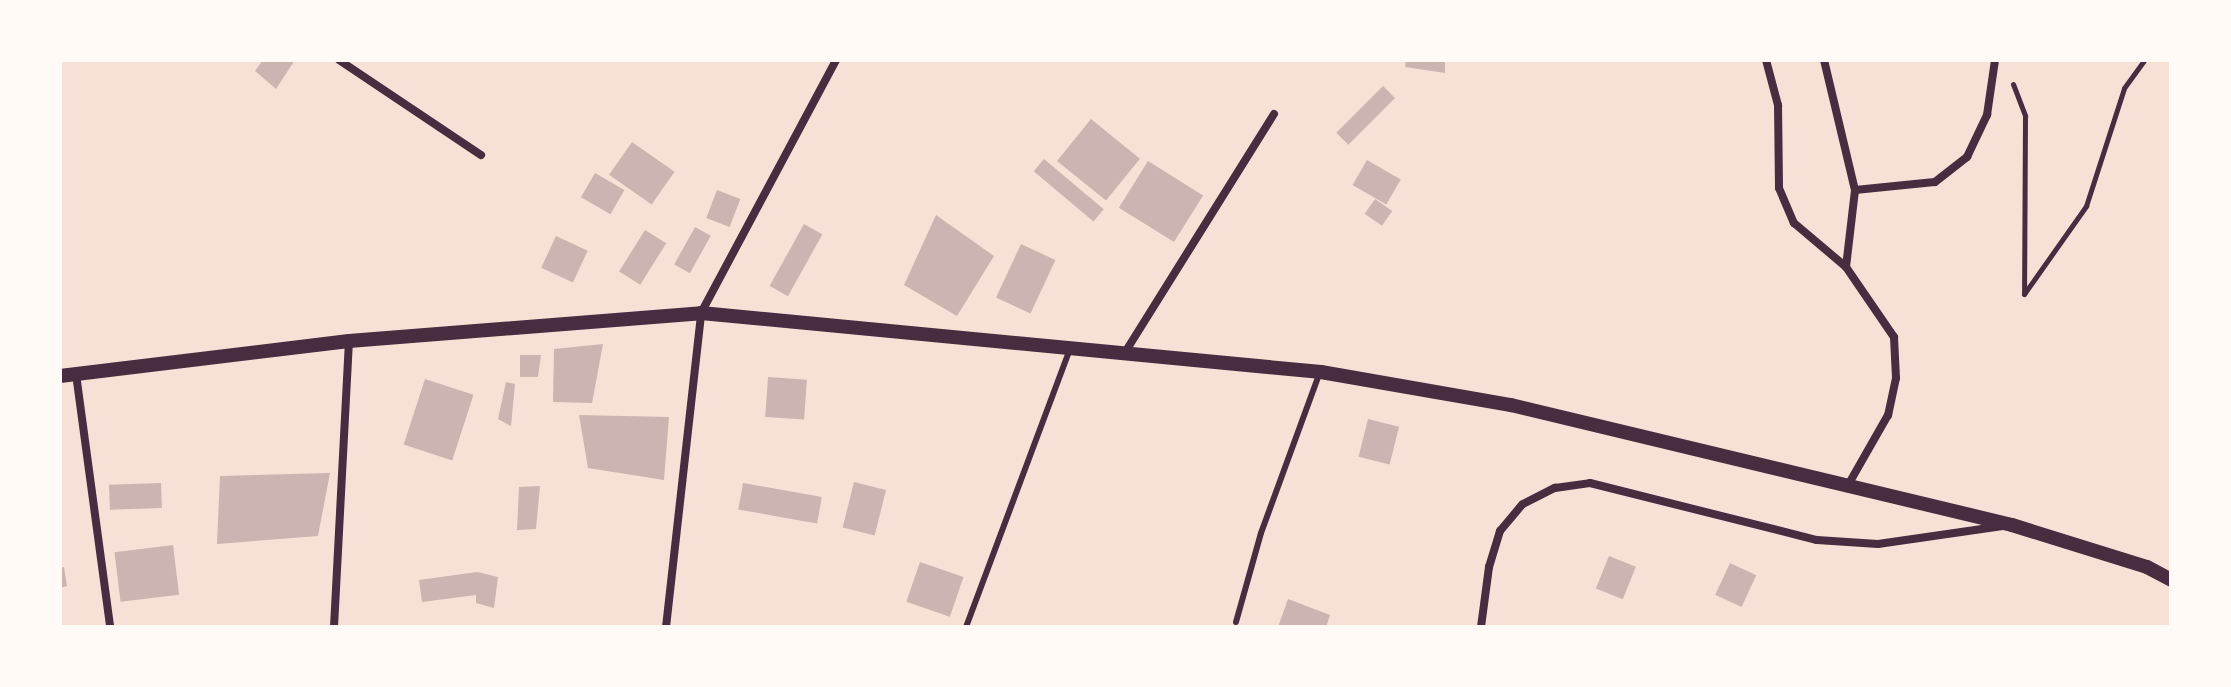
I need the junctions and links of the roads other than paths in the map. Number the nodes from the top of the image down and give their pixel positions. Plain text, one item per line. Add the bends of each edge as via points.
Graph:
1 (339, 60) edge
2 (836, 60) edge
3 (1766, 60) edge
4 (1824, 60) edge
5 (1995, 60) edge
6 (1274, 114) dead end
7 (481, 155) dead end
8 (1855, 190) junction
9 (1846, 267) junction
10 (701, 313) junction
11 (349, 341) junction
12 (1069, 351) junction
13 (1123, 355) junction
14 (1321, 372) junction
15 (76, 374) junction
16 (60, 376) edge
17 (1848, 485) junction
18 (2012, 525) junction
19 (2171, 580) edge
20 (1236, 622) dead end
21 (110, 627) edge
22 (334, 627) edge
23 (666, 627) edge
24 (966, 627) edge
25 (1481, 627) edge

1 - 7 street
2 - 10 street
3 - 9 street via 1778,105 1779,188 1794,223
4 - 8 street
5 - 8 street via 1987,115 1967,157 1935,182
6 - 13 street
8 - 9 street
9 - 17 street via 1894,337 1896,378 1888,415
10 - 11 street
10 - 12 street
10 - 23 street
11 - 15 street
11 - 22 street
12 - 13 street
12 - 24 lane
13 - 14 street
14 - 17 street via 1511,405
14 - 20 lane via 1261,533
15 - 16 street
15 - 21 street
17 - 18 street
18 - 19 street via 2147,567
18 - 25 street via 1878,544 1817,540 1590,483 1555,488 1523,504 1500,531

